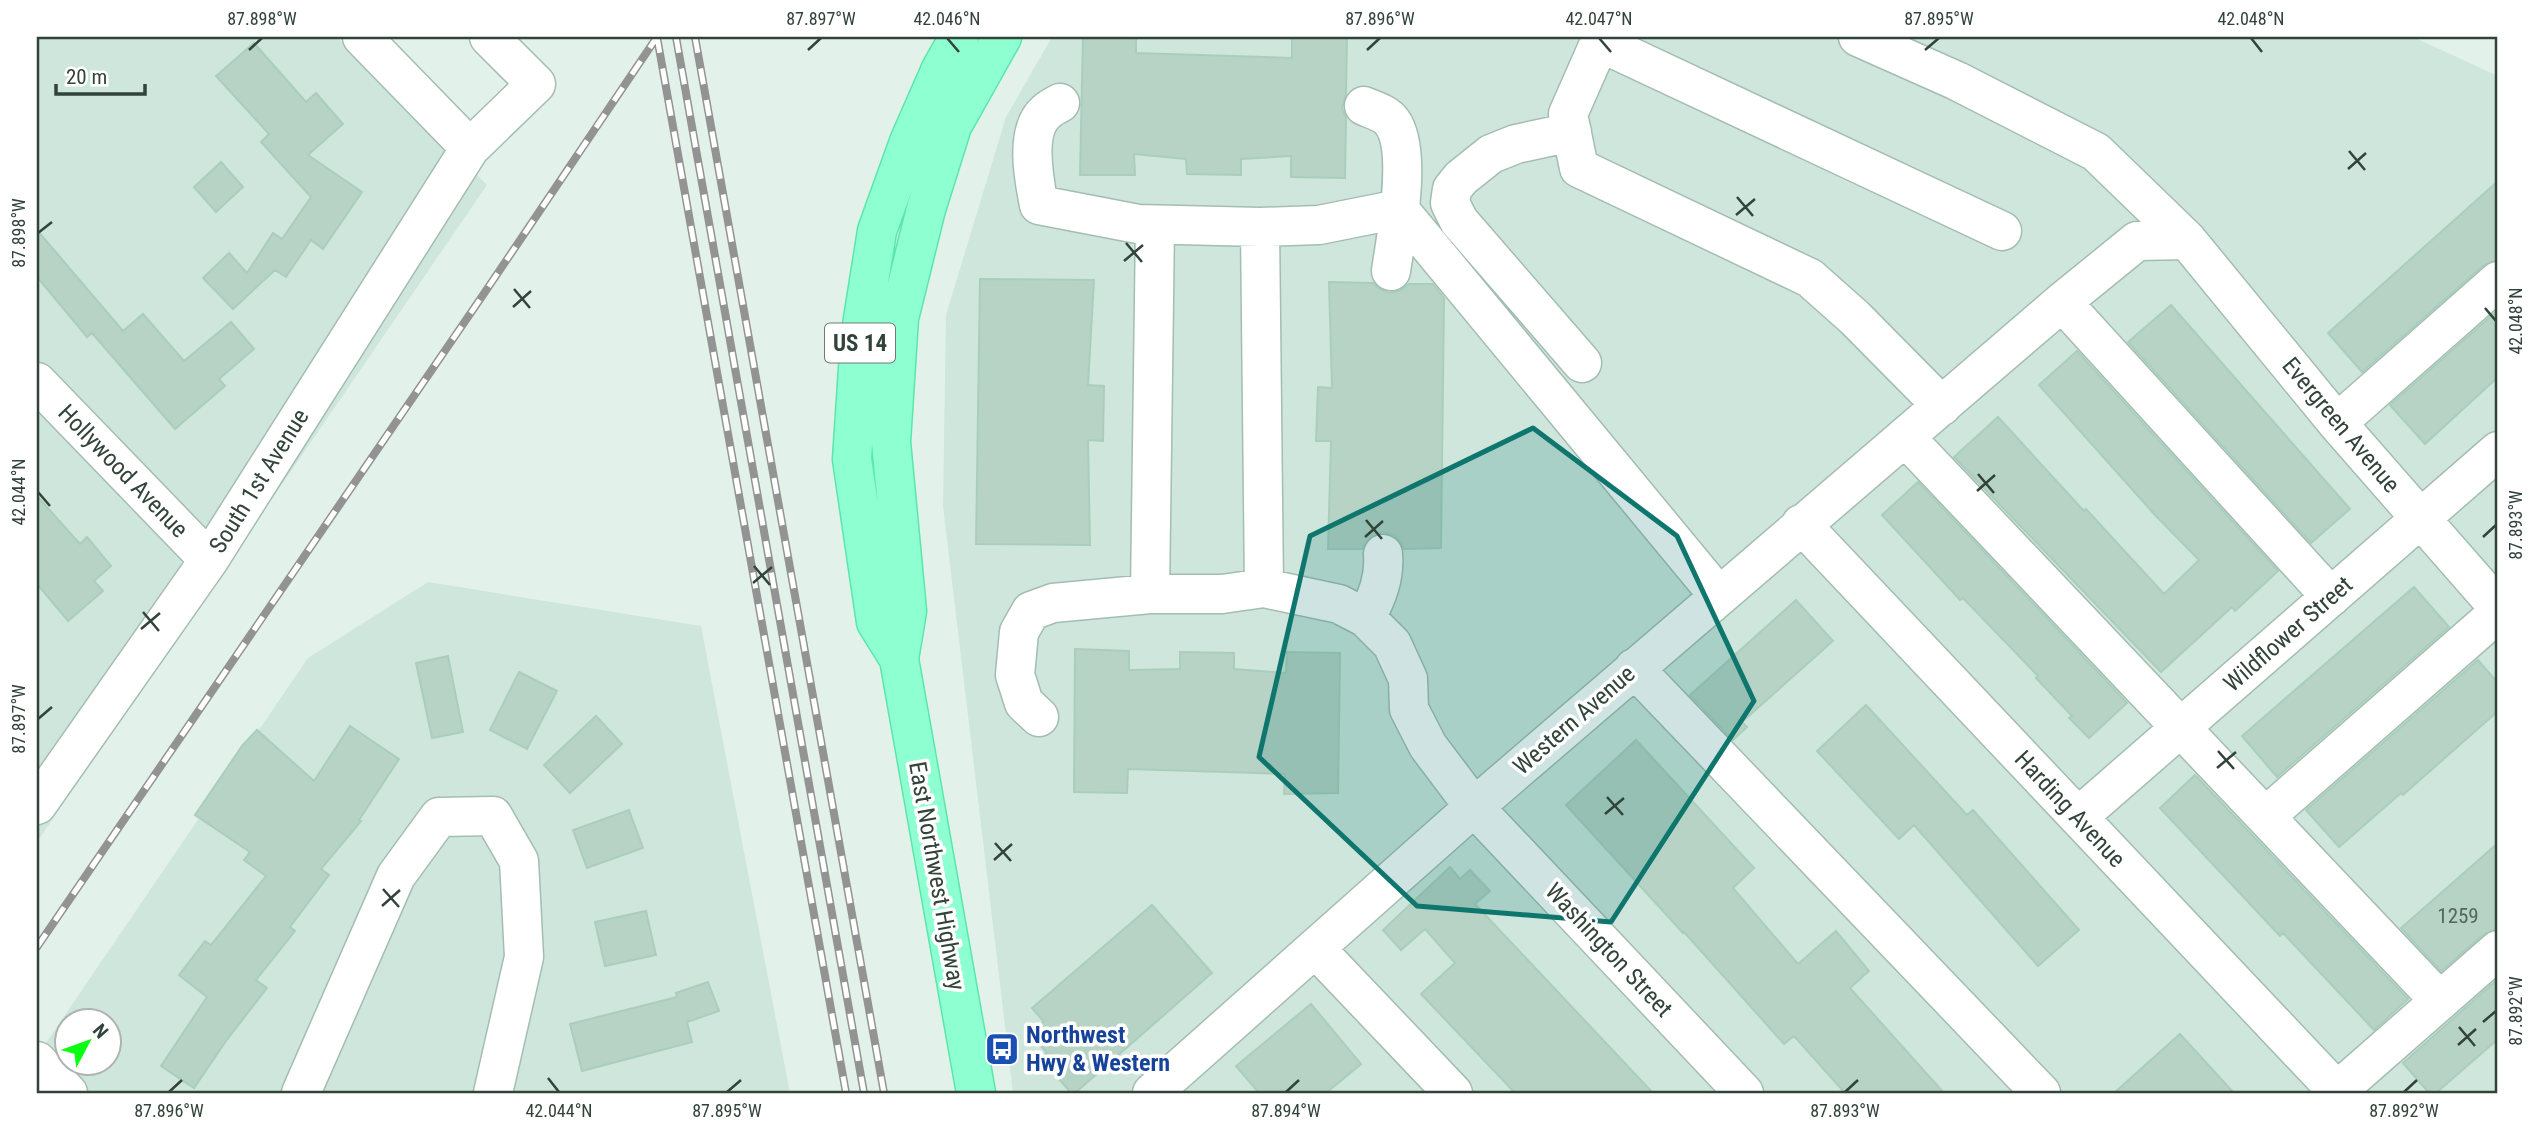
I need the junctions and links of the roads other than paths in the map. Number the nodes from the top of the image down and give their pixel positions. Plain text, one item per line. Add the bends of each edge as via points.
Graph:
1 (362, 37) edge
2 (489, 37) edge
3 (959, 37) edge
4 (1002, 37) edge
5 (1858, 37) edge
6 (1601, 39) edge
7 (1060, 103) dead end
8 (1364, 106) dead end
9 (1572, 132) junction
10 (470, 148) junction
11 (1399, 209) junction
12 (1155, 225) junction
13 (1260, 227) junction
14 (2002, 231) dead end
15 (2187, 240) junction
16 (1391, 271) dead end
17 (2498, 281) edge
18 (2062, 302) junction
19 (1582, 363) dead end
20 (37, 382) edge
21 (1942, 406) junction
22 (2337, 423) junction
23 (1905, 437) junction
24 (2498, 451) edge
25 (2421, 518) junction
26 (1801, 524) junction
27 (1382, 554) dead end
28 (209, 560) junction
29 (1264, 588) junction
30 (1150, 594) junction
31 (1718, 595) junction
32 (2331, 597) junction
33 (2498, 607) edge
34 (2498, 614) edge
35 (1366, 618) junction
36 (899, 659) junction
37 (1634, 668) junction
38 (1040, 717) dead end
39 (2182, 726) junction
40 (37, 805) edge
41 (1474, 807) junction
42 (2266, 816) junction
43 (2078, 817) junction
44 (1315, 948) junction
45 (2498, 950) edge
46 (2440, 1001) junction
47 (37, 1061) edge
48 (2338, 1092) edge
49 (68, 1093) edge
50 (301, 1093) edge
51 (493, 1093) edge
52 (976, 1093) edge
53 (1152, 1093) edge
54 (1453, 1093) edge
55 (1744, 1093) edge
56 (2041, 1093) edge

1 - 10 street
2 - 10 street, South 1st Avenue via 536,85
3 - 36 main road, East Northwest Highway / US 14 via 909,142 877,231 860,338 852,459 876,622
4 - 36 main road, East Northwest Highway / US 14 via 952,126 899,318 891,442 907,611
5 - 15 street, Evergreen Avenue via 2096,152
6 - 9 street via 1568,114
6 - 14 street
7 - 12 street via 1044,113 1037,126 1031,164 1039,205
8 - 11 street via 1393,122 1403,159
9 - 19 street via 1491,154 1461,178 1452,189 1450,204 1459,221
9 - 21 street via 1579,168 1810,278
10 - 28 street, South 1st Avenue
11 - 13 street via 1319,225
11 - 16 street
11 - 31 street
12 - 13 street
12 - 30 street
13 - 29 street
15 - 18 street, Western Avenue via 2137,242
15 - 22 street, Evergreen Avenue
17 - 22 street
18 - 21 street, Western Avenue
18 - 32 street
20 - 28 street, Hollywood Avenue
21 - 23 street, Western Avenue
22 - 25 street, Evergreen Avenue
23 - 26 street, Western Avenue
23 - 39 street
24 - 25 street, Wildflower Street
25 - 32 street, Wildflower Street
25 - 33 street, Evergreen Avenue
26 - 31 street, Western Avenue
26 - 43 street, Harding Avenue
27 - 35 street via 1384,569 1377,597
28 - 40 street, South 1st Avenue
29 - 30 street via 1222,594
29 - 35 street, Washington Street via 1339,604
30 - 38 street via 1053,603 1031,611 1019,632 1015,675 1024,703
31 - 37 street, Western Avenue
32 - 39 street, Wildflower Street
34 - 42 street
35 - 41 street, Washington Street via 1392,644 1408,680 1409,709 1428,746
36 - 52 main road, East Northwest Highway / US 14
37 - 41 street, Western Avenue
37 - 56 street
39 - 42 street
39 - 43 street, Wildflower Street
41 - 44 street, Western Avenue
41 - 55 street, Washington Street
42 - 46 street
43 - 48 street, Harding Avenue
44 - 53 street, Western Avenue
44 - 54 street
45 - 46 street
46 - 48 street
47 - 49 street
50 - 51 street via 396,876 439,817 493,816 519,861 524,957

